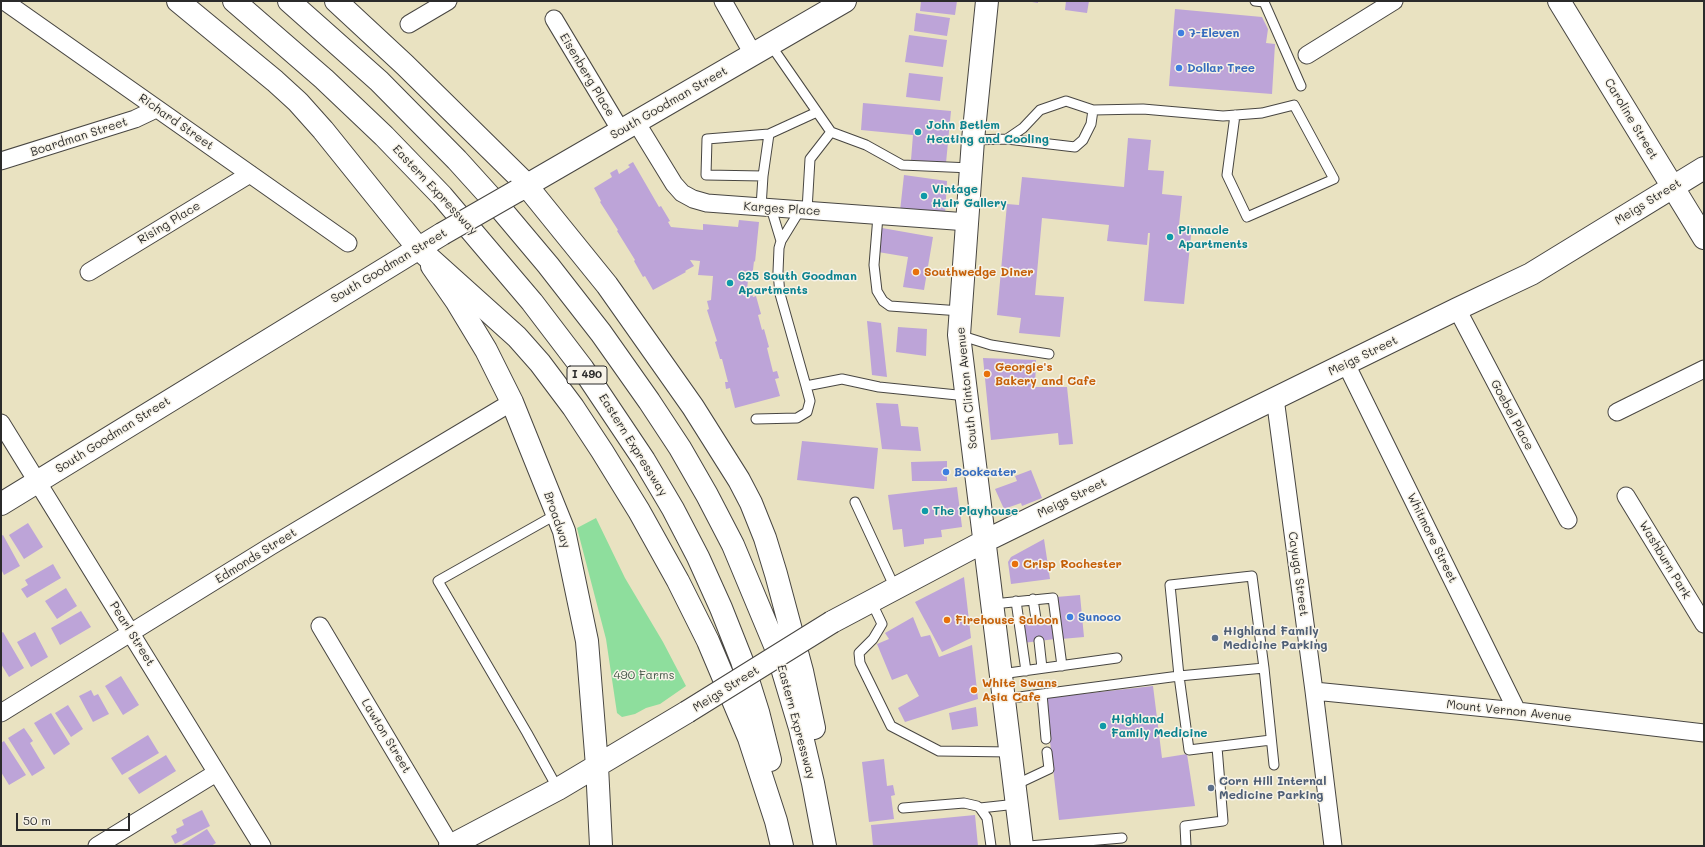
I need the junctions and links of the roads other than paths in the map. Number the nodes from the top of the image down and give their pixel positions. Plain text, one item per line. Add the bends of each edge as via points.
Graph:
1 (4, 1) edge
2 (178, 1) edge
3 (234, 1) edge
4 (289, 1) edge
5 (336, 1) edge
6 (448, 1) edge
7 (724, 1) edge
8 (845, 1) edge
9 (987, 1) edge
10 (1255, 1) edge
11 (1394, 1) edge
12 (1559, 1) edge
13 (554, 19) dead end
14 (409, 24) dead end
15 (761, 49) junction
16 (1307, 55) dead end
17 (1301, 86) dead end
18 (156, 109) junction
19 (1093, 110) junction
20 (817, 112) junction
21 (1235, 115) junction
22 (628, 127) junction
23 (831, 132) junction
24 (769, 134) junction
25 (1007, 139) junction
26 (973, 140) junction
27 (1, 161) edge
28 (972, 168) junction
29 (1704, 168) edge
30 (250, 174) junction
31 (763, 176) junction
32 (522, 188) junction
33 (1673, 188) junction
34 (766, 207) junction
35 (804, 210) junction
36 (878, 216) junction
37 (968, 222) junction
38 (1704, 238) edge
39 (781, 241) junction
40 (348, 243) dead end
41 (418, 248) junction
42 (89, 272) dead end
43 (1457, 309) junction
44 (961, 310) junction
45 (959, 335) junction
46 (1049, 354) dead end
47 (1346, 364) junction
48 (1704, 369) edge
49 (806, 386) junction
50 (967, 396) junction
51 (1275, 398) junction
52 (512, 402) junction
53 (1617, 412) dead end
54 (756, 418) dead end
55 (1, 423) edge
56 (37, 482) junction
57 (1626, 496) dead end
58 (855, 502) dead end
59 (1, 504) edge
60 (557, 514) junction
61 (1568, 520) dead end
62 (985, 541) junction
63 (895, 588) junction
64 (1033, 599) junction
65 (871, 601) junction
66 (1016, 601) junction
67 (993, 604) junction
68 (1036, 619) dead end
69 (1704, 624) edge
70 (320, 626) dead end
71 (132, 633) junction
72 (1039, 641) dead end
73 (1117, 658) dead end
74 (1062, 666) junction
75 (1042, 668) junction
76 (1264, 668) junction
77 (1026, 671) junction
78 (1001, 674) junction
79 (1179, 676) junction
80 (1314, 691) junction
81 (1042, 694) junction
82 (1004, 699) junction
83 (1517, 711) junction
84 (1, 713) edge
85 (1704, 733) edge
86 (1046, 739) dead end
87 (1271, 740) junction
88 (1217, 746) junction
89 (1011, 752) junction
90 (1047, 752) dead end
91 (1274, 765) dead end
92 (598, 766) junction
93 (216, 773) junction
94 (558, 789) junction
95 (1016, 795) junction
96 (903, 808) dead end
97 (980, 808) junction
98 (1122, 838) dead end
99 (97, 846) edge
100 (262, 846) edge
101 (450, 846) edge
102 (601, 846) edge
103 (782, 846) edge
104 (826, 846) edge
105 (991, 846) edge
106 (1022, 846) edge
107 (1029, 846) edge
108 (1186, 846) edge
109 (1333, 846) edge

1 - 18 street, Richard Street
2 - 41 main road via 298,102
3 - 103 main road, Eastern Expressway / I 490 via 304,60 344,98 404,156 460,216 537,308 626,430 686,533 732,634 765,739 776,792
4 - 104 main road, Eastern Expressway / I 490 via 379,81 495,202 601,333 680,448 733,545 776,648 802,735
5 - 32 main road via 406,65
6 - 14 street
7 - 15 street
8 - 15 main road, South Goodman Street
9 - 26 main road, South Clinton Avenue
10 - 17 lane via 1264,2
11 - 16 street
12 - 33 main road, Caroline Street
13 - 22 street, Eisenberg Place
15 - 20 lane
15 - 22 main road, South Goodman Street
18 - 27 street, Boardman Street via 135,119
18 - 30 street, Richard Street
19 - 21 lane via 1143,109
19 - 25 lane via 1066,101 1040,110 1023,128
19 - 25 lane via 1091,124 1083,140 1075,147
20 - 23 lane
20 - 24 lane
21 - 21 lane via 1262,113 1294,105 1334,180 1247,217 1227,175
22 - 32 main road, South Goodman Street
22 - 34 street, Karges Place via 682,193 706,203
23 - 28 lane via 866,145 902,165
23 - 35 lane via 810,159
24 - 31 lane
24 - 31 lane via 707,139 706,174
25 - 26 lane
26 - 28 main road, South Clinton Avenue
28 - 37 main road, South Clinton Avenue
29 - 33 main road, Meigs Street
30 - 40 street, Richard Street
30 - 42 street, Rising Place
31 - 34 lane
32 - 41 main road, South Goodman Street, bridge
32 - 104 main road via 599,275 646,339 693,407 751,503 773,561 803,678 818,755
33 - 38 main road, Caroline Street
33 - 43 main road, Meigs Street via 1531,274
34 - 35 street, Karges Place
34 - 39 lane
35 - 36 street, Karges Place
35 - 39 lane
36 - 37 street, Karges Place
36 - 44 lane via 874,265 878,291 883,301 890,306
37 - 44 main road, South Clinton Avenue
39 - 49 lane via 778,272 780,294
41 - 52 main road, Broadway via 472,326
41 - 56 main road, South Goodman Street
41 - 103 main road via 525,345 573,407 618,476 678,581 718,661 749,738
43 - 47 main road, Meigs Street
43 - 61 street, Goebel Place
44 - 45 main road, South Clinton Avenue
45 - 46 lane via 991,345
45 - 50 main road, South Clinton Avenue
47 - 51 main road, Meigs Street
47 - 83 street, Whitmore Street
48 - 53 street
49 - 50 lane via 842,379 879,387
49 - 54 lane via 810,401 807,412 797,418
50 - 62 main road, South Clinton Avenue
51 - 62 main road, Meigs Street
51 - 80 street, Cayuga Street
52 - 60 main road, Broadway
52 - 71 street, Edmonds Street via 271,546
55 - 56 street, Pearl Street
56 - 59 main road, South Goodman Street
56 - 71 street, Pearl Street
57 - 69 street, Washburn Park
58 - 63 lane
60 - 92 main road, Broadway via 564,531 587,641
60 - 94 lane via 438,581
62 - 63 main road, Meigs Street
62 - 67 main road, South Clinton Avenue
63 - 65 main road, Meigs Street
64 - 66 lane
64 - 68 lane
64 - 74 lane via 1053,598
65 - 89 lane via 882,624 859,653 860,663 891,726 939,751
65 - 92 main road, Meigs Street, bridge via 832,622
66 - 67 lane
66 - 77 lane
67 - 78 main road, South Clinton Avenue
70 - 101 street, Lawton Street
71 - 84 street, Edmonds Street
71 - 93 street, Pearl Street
72 - 75 lane
73 - 74 lane
74 - 75 lane
75 - 77 lane
76 - 79 lane
76 - 79 lane via 1252,576 1170,585
76 - 87 lane
77 - 78 lane
78 - 82 main road, South Clinton Avenue
79 - 81 lane
79 - 88 lane via 1189,750
80 - 83 street, Mount Vernon Avenue
80 - 109 street, Cayuga Street
81 - 82 lane
81 - 86 lane
82 - 89 main road, South Clinton Avenue
83 - 85 street, Mount Vernon Avenue
87 - 88 lane
87 - 91 lane
88 - 108 lane via 1223,821 1185,826
89 - 95 main road, South Clinton Avenue
90 - 95 lane via 1049,769
92 - 94 main road, Meigs Street
92 - 102 main road, Broadway
93 - 99 street
93 - 100 street, Pearl Street
94 - 101 main road, Meigs Street
95 - 97 lane
95 - 106 main road, South Clinton Avenue
96 - 97 lane via 964,803
97 - 105 lane via 987,818
98 - 107 lane

